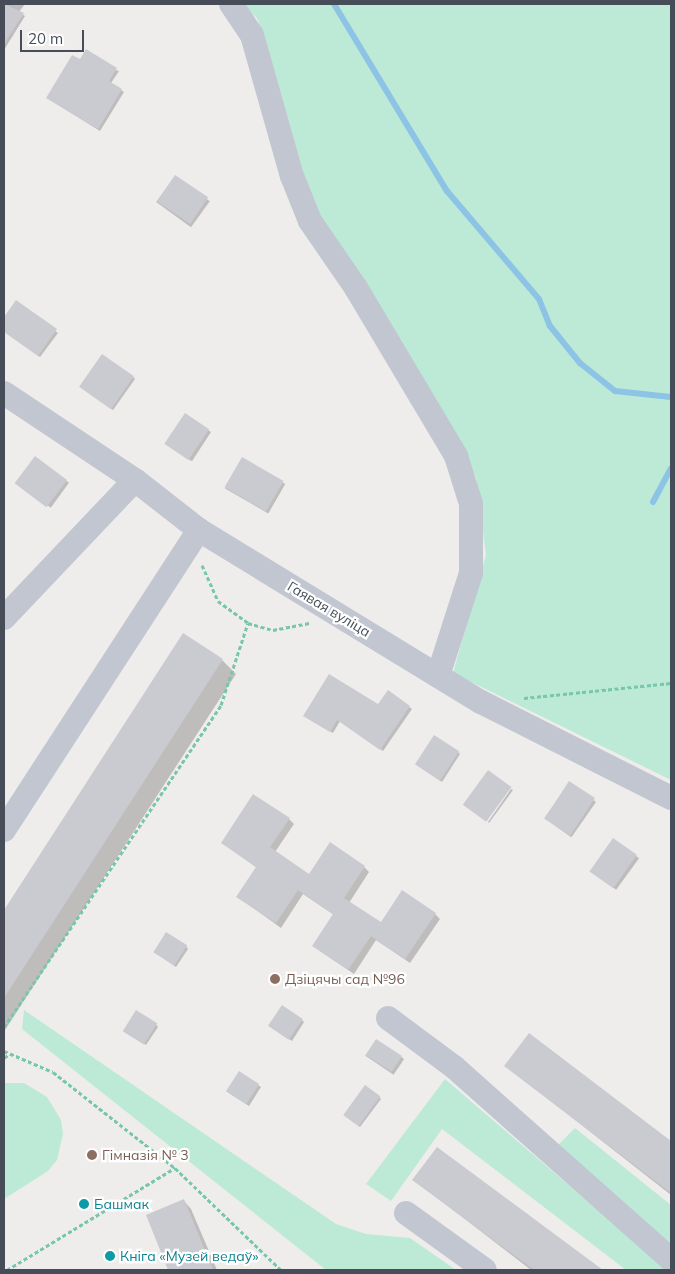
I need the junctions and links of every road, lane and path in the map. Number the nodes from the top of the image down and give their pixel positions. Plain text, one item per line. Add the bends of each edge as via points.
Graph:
1 (231, 4) edge
2 (4, 393) edge
3 (135, 480) junction
4 (199, 530) junction
5 (341, 617) junction
6 (4, 618) edge
7 (248, 623) junction
8 (438, 676) junction
9 (671, 683) edge
10 (521, 698) dead end
11 (671, 798) edge
12 (4, 830) edge
13 (388, 1018) dead end
14 (4, 1027) edge
15 (4, 1051) edge
16 (8, 1055) junction
17 (4, 1058) edge
18 (175, 1168) junction
19 (406, 1213) dead end
20 (671, 1260) edge
21 (7, 1270) edge
22 (281, 1270) edge
23 (485, 1270) edge

1 - 8 street via 252,36 292,176 310,221 356,288 456,456 471,504 471,573
2 - 3 street, Гаявая вуліца
3 - 4 street, Гаявая вуліца
3 - 6 street
4 - 5 street, Гаявая вуліца
4 - 7 path via 200,562 218,601
4 - 12 street
5 - 7 path via 274,630
5 - 8 street, Гаявая вуліца
7 - 14 path via 222,705
8 - 11 street, Гаявая вуліца via 481,702
9 - 10 path
13 - 20 street via 454,1068
15 - 16 path
16 - 17 path
16 - 18 path via 53,1072
18 - 21 path
18 - 22 path
19 - 23 street

